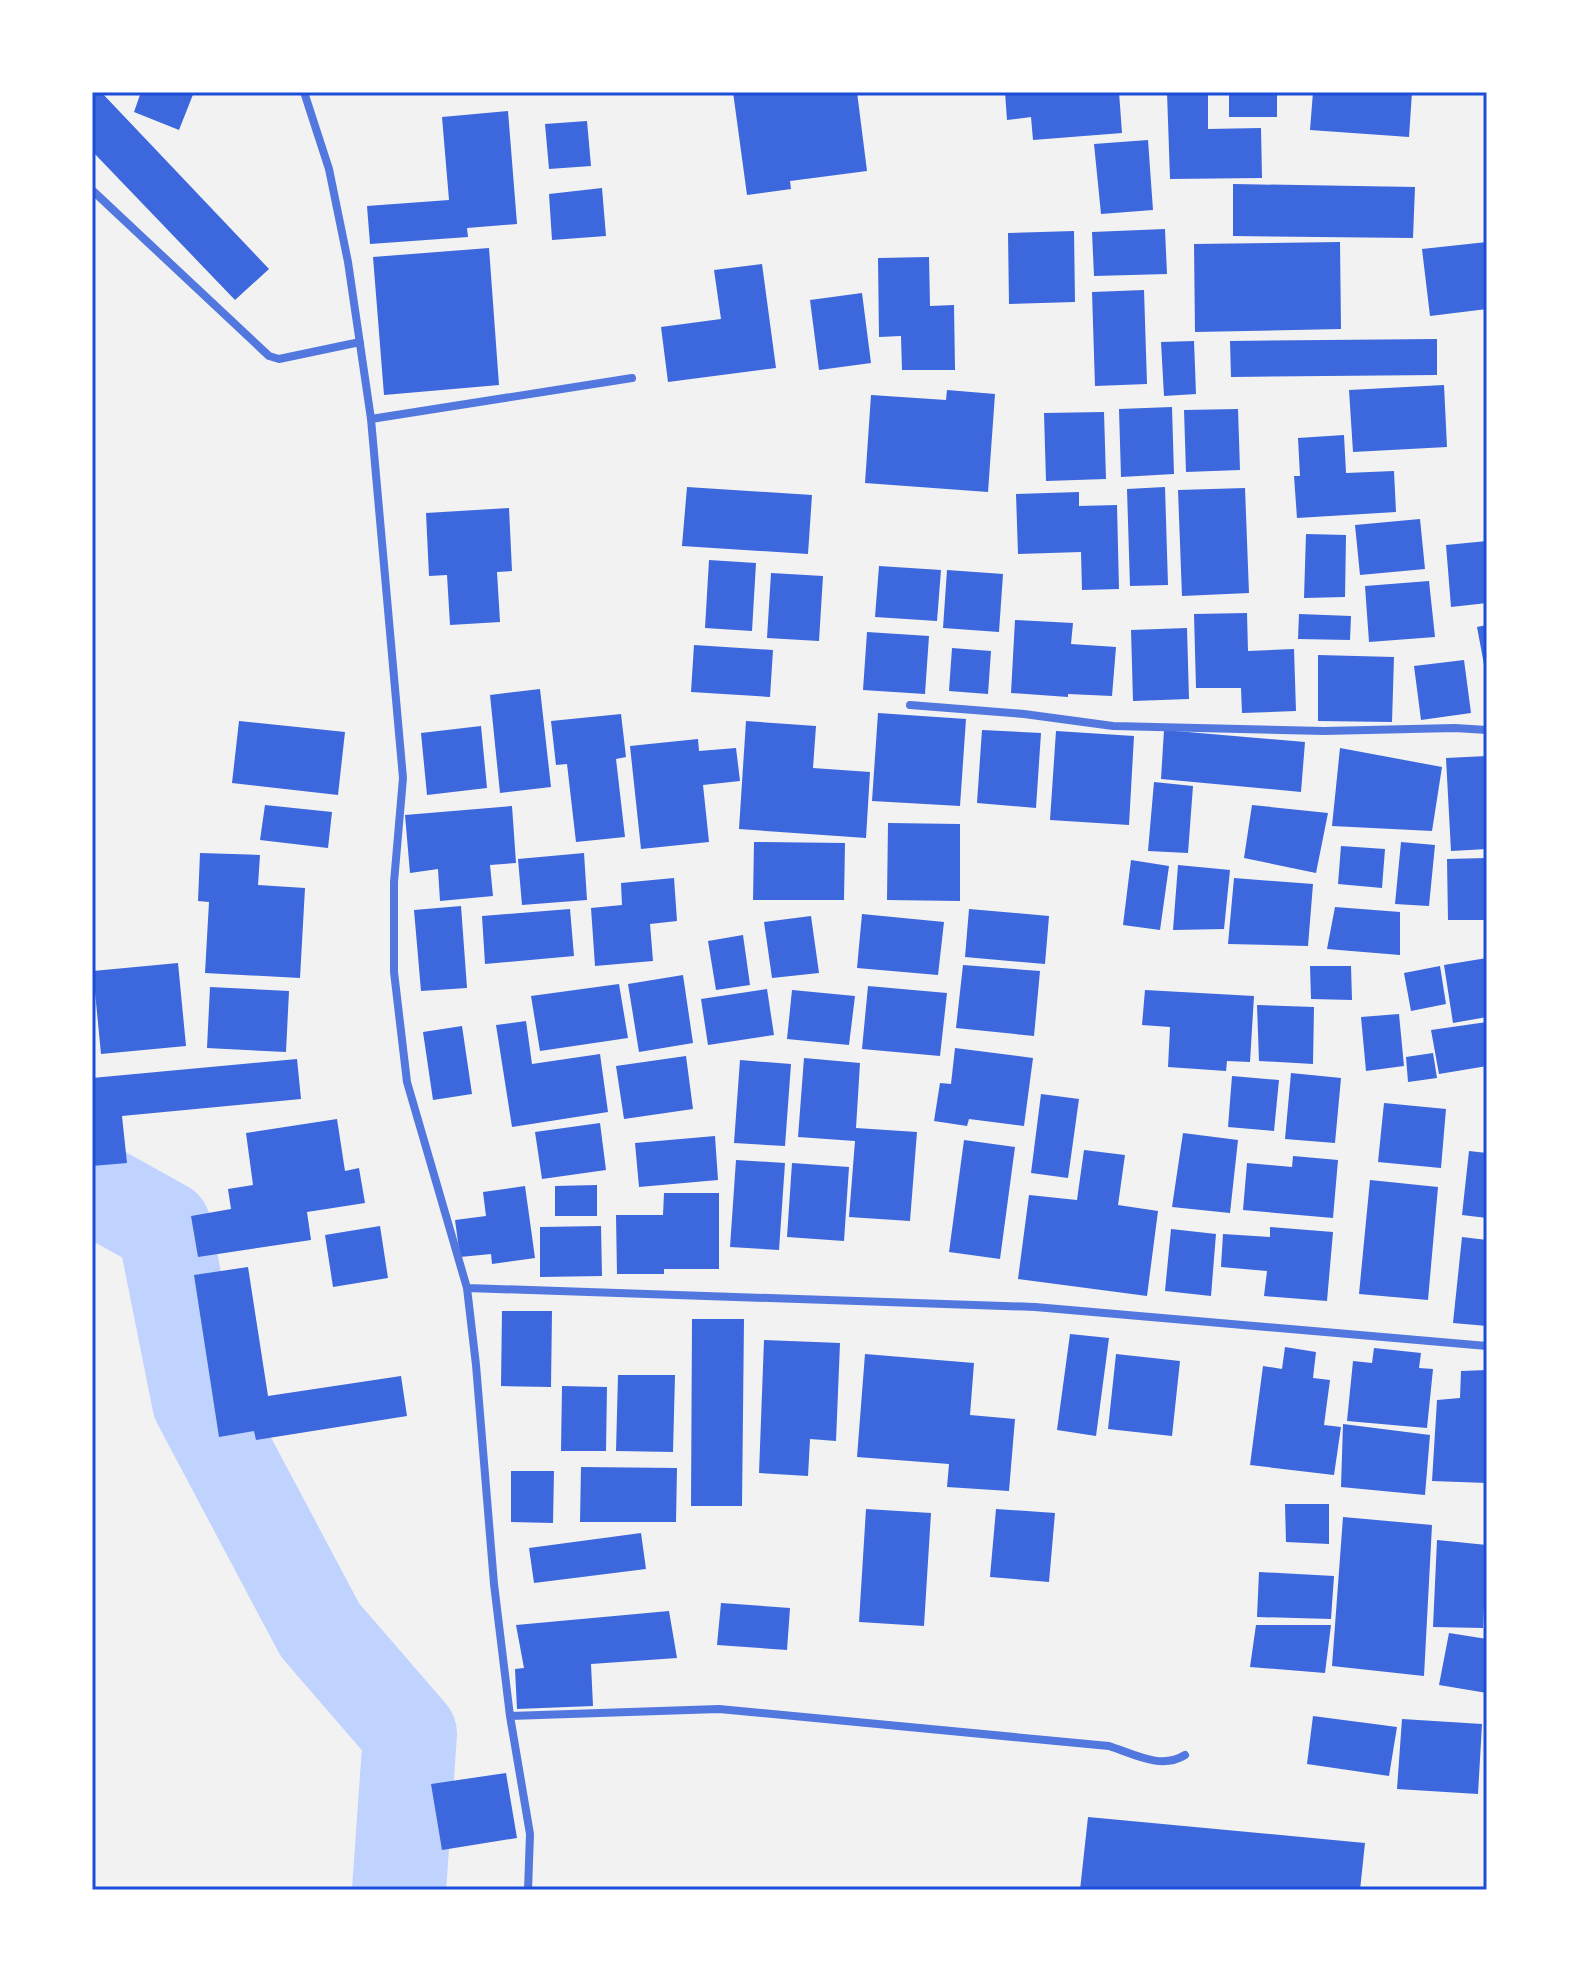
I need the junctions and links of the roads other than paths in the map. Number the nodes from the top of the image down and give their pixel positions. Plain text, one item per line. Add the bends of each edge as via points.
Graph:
1 (304, 92) edge
2 (92, 190) edge
3 (360, 342) junction
4 (632, 378) dead end
5 (371, 419) junction
6 (910, 705) dead end
7 (1487, 730) edge
8 (467, 1288) junction
9 (1487, 1346) edge
10 (510, 1716) junction
11 (1185, 1755) dead end
12 (528, 1890) edge

1 - 3 street via 329,169
2 - 3 street via 269,356 279,359
3 - 5 street
4 - 5 street
5 - 8 street via 403,778 394,882 394,972 407,1082
6 - 7 street via 1113,726
8 - 9 street via 1035,1307
8 - 10 street
10 - 11 street via 719,1709 1109,1746 1161,1763
10 - 12 street via 530,1834

